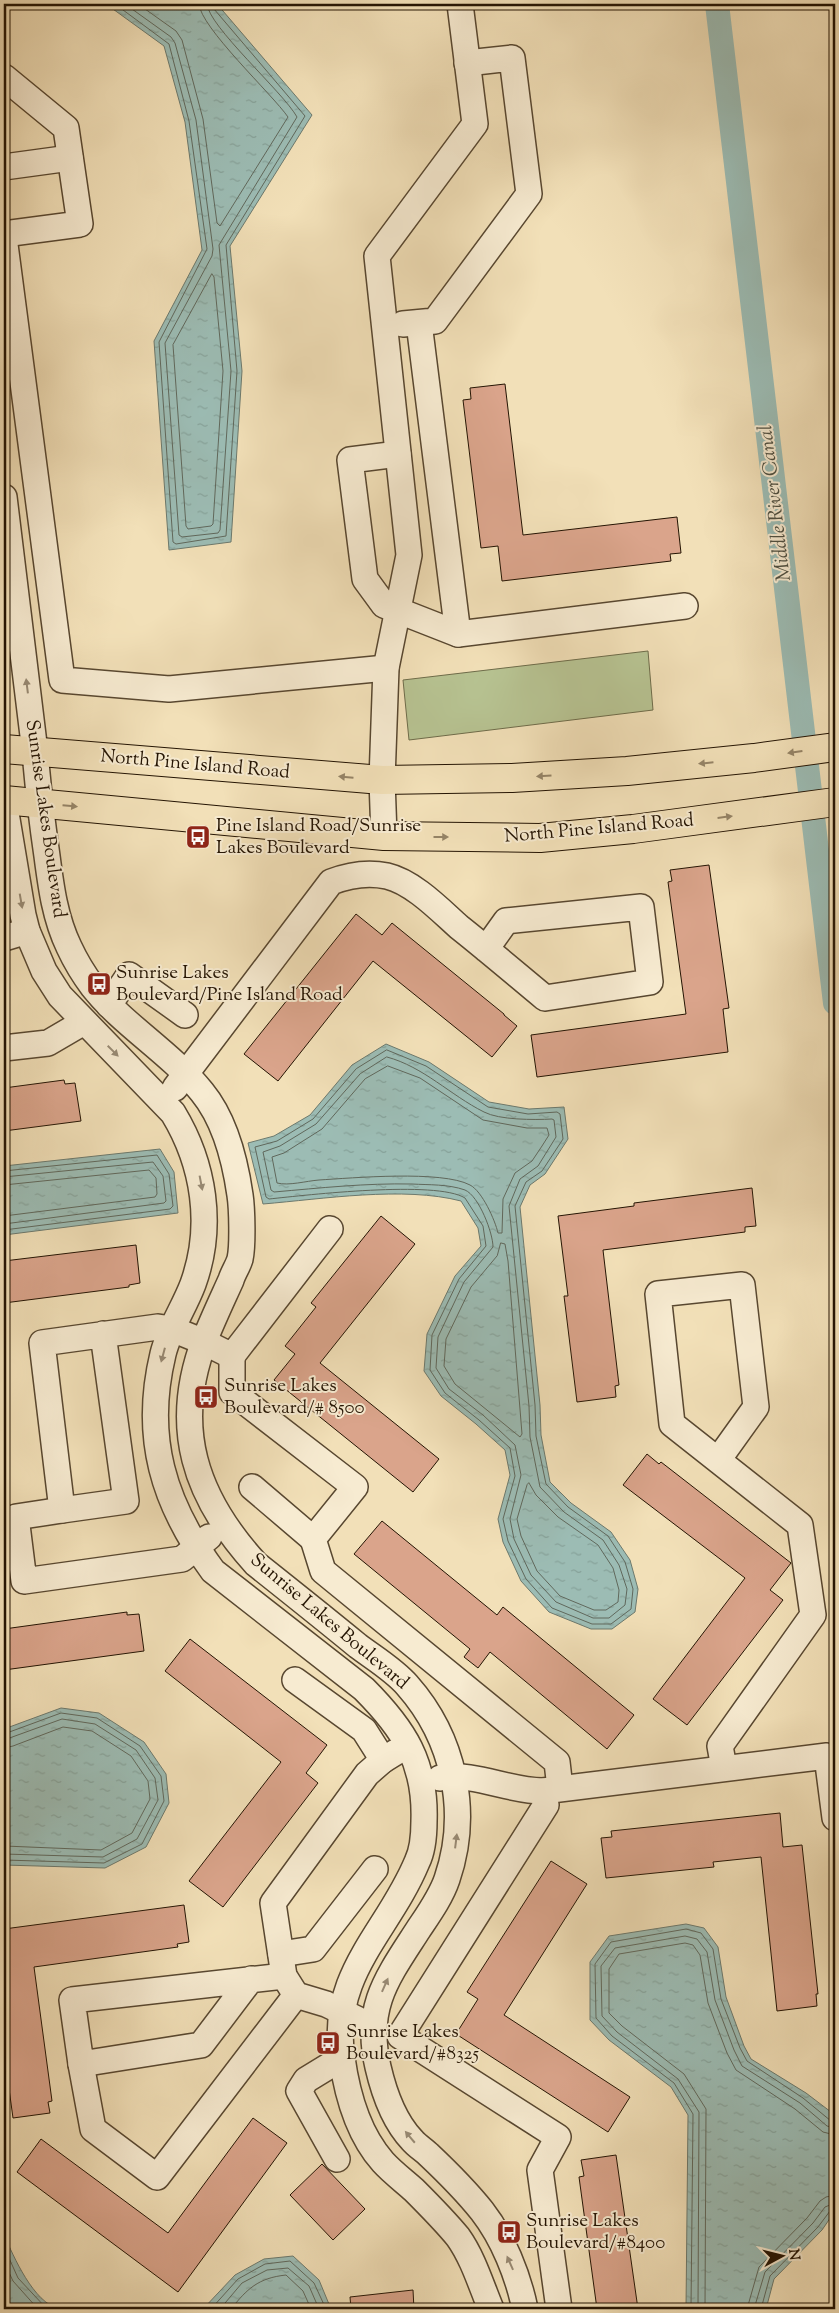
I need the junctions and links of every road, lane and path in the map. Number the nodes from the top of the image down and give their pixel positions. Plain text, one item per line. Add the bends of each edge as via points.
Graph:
1 (460, 4) edge
2 (467, 63) junction
3 (4, 77) edge
4 (70, 158) junction
5 (4, 167) edge
6 (4, 235) edge
7 (418, 323) junction
8 (384, 326) junction
9 (398, 454) junction
10 (5, 511) edge
11 (40, 512) junction
12 (685, 606) dead end
13 (397, 610) junction
14 (458, 634) junction
15 (386, 668) junction
16 (835, 747) edge
17 (4, 749) edge
18 (34, 752) junction
19 (382, 780) junction
20 (4, 800) edge
21 (835, 802) edge
22 (40, 803) junction
23 (384, 836) junction
24 (15, 935) edge
25 (486, 949) junction
26 (109, 1005) junction
27 (185, 1015) dead end
28 (84, 1022) junction
29 (4, 1048) edge
30 (186, 1075) junction
31 (163, 1102) junction
32 (330, 1229) dead end
33 (172, 1329) junction
34 (103, 1334) junction
35 (204, 1342) junction
36 (232, 1356) junction
37 (718, 1460) junction
38 (252, 1487) dead end
39 (62, 1510) junction
40 (224, 1524) junction
41 (313, 1539) junction
42 (196, 1548) junction
43 (295, 1680) dead end
44 (436, 1728) junction
45 (409, 1745) junction
46 (383, 1760) junction
47 (724, 1768) junction
48 (454, 1776) junction
49 (422, 1781) junction
50 (552, 1789) junction
51 (835, 1818) edge
52 (376, 1869) dead end
53 (287, 1975) junction
54 (251, 1979) junction
55 (342, 2013) junction
56 (372, 2025) junction
57 (400, 2036) junction
58 (342, 2058) junction
59 (81, 2064) junction
60 (337, 2159) dead end
61 (524, 2305) edge
62 (491, 2309) edge
63 (558, 2309) edge

1 - 2 street
2 - 7 street via 512,58 529,194 435,321
2 - 8 street via 475,124 377,256
3 - 4 street via 66,128
4 - 5 street
4 - 6 street via 80,224
6 - 11 street
7 - 8 street
7 - 14 street
8 - 9 street
9 - 13 street via 409,555
9 - 13 street via 350,460 365,579 384,605
10 - 11 street
18 -> 10 street, Sunrise Lakes Boulevard
11 - 15 street via 62,680 169,690 351,669
12 - 14 street
13 - 14 street
13 - 15 street
15 - 19 street
16 -> 19 main road, North Pine Island Road via 627,771 512,778
17 - 18 main road, North Pine Island Road
19 -> 18 main road, North Pine Island Road
18 - 22 street, Sunrise Lakes Boulevard
19 - 23 street
20 - 22 main road, North Pine Island Road
20 -> 24 street, Sunrise Lakes Boulevard
23 -> 21 main road, North Pine Island Road via 540,838
22 -> 23 main road, North Pine Island Road
22 - 26 street, Sunrise Lakes Boulevard via 54,904 61,928 92,986
24 - 28 street, Sunrise Lakes Boulevard via 60,996
25 - 25 street via 545,998 650,982 641,906 506,921
25 - 30 street via 416,891 389,877 367,874 331,882
26 - 27 street via 129,975
26 - 30 street, Sunrise Lakes Boulevard
28 - 29 street via 48,1043
28 -> 31 street, Sunrise Lakes Boulevard
30 - 31 street
30 - 35 street, Sunrise Lakes Boulevard via 216,1116 232,1153 240,1198 240,1258
31 -> 33 street, Sunrise Lakes Boulevard via 187,1135 197,1162 204,1202 203,1244 193,1283
32 - 36 street
33 - 34 street via 158,1327
33 - 35 street
33 -> 42 street, Sunrise Lakes Boulevard via 164,1352 156,1400 158,1458 175,1510
34 - 39 street via 42,1343
34 - 39 street via 126,1501
35 - 36 street
35 - 40 street, Sunrise Lakes Boulevard via 194,1378 189,1428 204,1488
36 - 41 street via 232,1392 356,1487
37 - 37 street via 672,1424 658,1294 742,1284 756,1407
37 - 47 street via 800,1525 814,1615 720,1746
38 - 41 street
39 - 42 street via 16,1517 24,1581 182,1559
40 - 42 street
40 - 44 street, Sunrise Lakes Boulevard via 256,1564 406,1684 428,1711
41 - 50 street via 323,1571 557,1762
42 - 45 street, Sunrise Lakes Boulevard via 213,1571 364,1690 386,1712
43 - 46 street via 364,1730
44 - 45 street
44 - 48 street, Sunrise Lakes Boulevard
45 - 46 street
45 - 49 street, Sunrise Lakes Boulevard
46 - 53 street via 367,1774 274,1903
47 - 50 street
47 - 51 street via 827,1756
48 - 49 street
48 - 50 street via 497,1782 525,1791
56 -> 48 street, Sunrise Lakes Boulevard via 392,1970 447,1882 458,1828
49 - 55 street, Sunrise Lakes Boulevard via 424,1836 418,1861 347,1986
50 - 57 street via 546,1805
52 - 53 street via 313,1949
53 - 54 street
53 - 55 street
53 - 59 street via 157,2176 93,2129
54 - 59 street via 201,2045
54 - 59 street via 72,2000
55 - 56 street
55 - 58 street, Sunrise Lakes Boulevard via 339,2033
56 - 57 street
61 -> 56 street, Sunrise Lakes Boulevard via 501,2241 483,2212 399,2123 384,2094 373,2046
57 - 63 street via 558,2137 540,2170
58 - 60 street via 306,2080 299,2091
58 - 62 street, Sunrise Lakes Boulevard via 350,2100 366,2136 383,2162 459,2239
61 - 62 street

